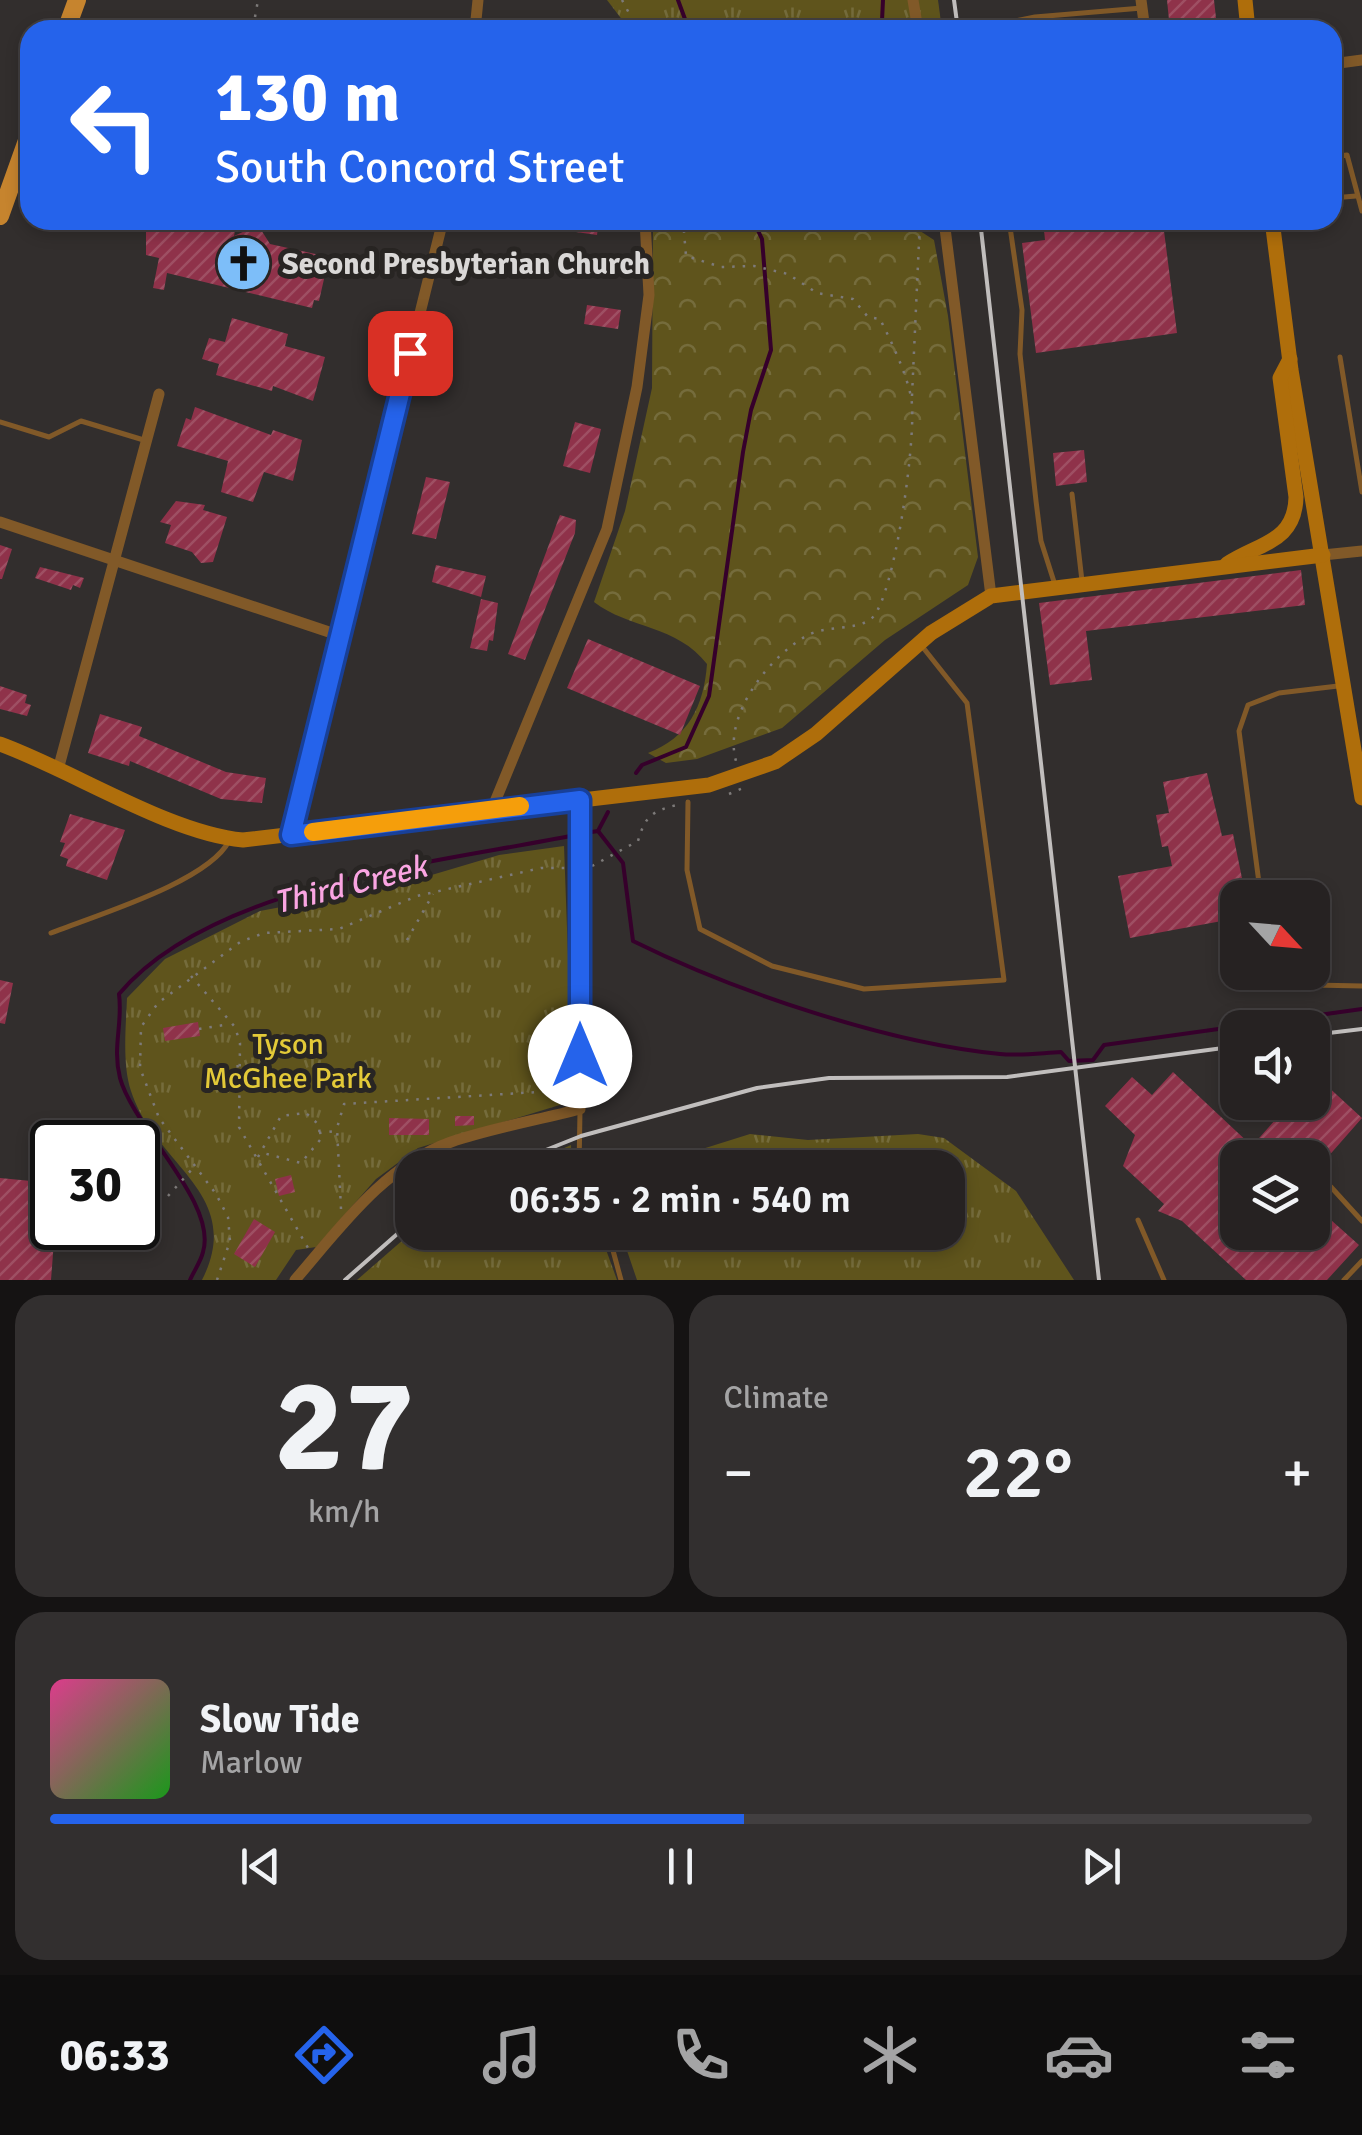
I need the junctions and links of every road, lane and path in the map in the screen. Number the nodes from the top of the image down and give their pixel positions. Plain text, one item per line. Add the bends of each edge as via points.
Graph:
1 (258, 0) edge
2 (1142, 4) edge
3 (255, 16) dead end
4 (1023, 20) edge
5 (1342, 155) edge
6 (20, 160) edge
7 (1356, 196) junction
8 (1342, 197) edge
9 (1362, 210) edge
10 (0, 216) edge
11 (440, 230) edge
12 (645, 230) edge
13 (684, 230) edge
14 (920, 230) edge
15 (945, 230) edge
16 (1010, 230) edge
17 (1273, 230) edge
18 (1340, 358) dead end
19 (1290, 359) junction
20 (159, 394) dead end
21 (912, 398) junction
22 (0, 422) edge
23 (1362, 430) edge
24 (1352, 431) junction
25 (148, 441) junction
26 (1362, 492) edge
27 (1072, 494) dead end
28 (0, 522) edge
29 (1362, 552) edge
30 (1324, 555) junction
31 (116, 558) junction
32 (1225, 565) junction
33 (1082, 582) junction
34 (1055, 585) junction
35 (991, 596) junction
36 (338, 634) junction
37 (920, 643) junction
38 (1346, 686) junction
39 (0, 744) edge
40 (60, 766) junction
41 (740, 774) junction
42 (725, 795) dead end
43 (1362, 798) edge
44 (580, 800) junction
45 (688, 802) joint
46 (492, 808) junction
47 (291, 835) junction
48 (230, 838) junction
49 (580, 867) junction
50 (1259, 880) edge
51 (434, 893) junction
52 (52, 934) dead end
53 (407, 940) dead end
54 (190, 975) junction
55 (1330, 985) edge
56 (1362, 986) edge
57 (231, 1024) junction
58 (199, 1029) dead end
59 (240, 1066) junction
60 (226, 1068) dead end
61 (580, 1090) junction
62 (580, 1109) junction
63 (338, 1131) junction
64 (319, 1133) junction
65 (579, 1150) edge
66 (262, 1153) junction
67 (256, 1158) junction
68 (194, 1167) junction
69 (1331, 1188) dead end
70 (168, 1196) dead end
71 (342, 1216) dead end
72 (1138, 1220) dead end
73 (1362, 1221) edge
74 (613, 1250) edge
75 (316, 1256) junction
76 (1362, 1261) edge
77 (217, 1280) edge
78 (295, 1280) edge
79 (621, 1280) edge
80 (1164, 1280) edge
81 (1344, 1280) edge

1 - 3 path
2 - 4 lane
5 - 7 lane
6 - 10 main road
7 - 8 lane
7 - 9 lane
11 - 36 street
12 - 46 street via 648,295 640,368 607,529
13 - 21 path via 686,256 788,274 817,294 853,299 868,317 880,318
14 - 21 path
15 - 35 street
16 - 34 lane via 1041,541
17 - 19 street
18 - 24 lane
19 - 30 street
19 - 32 street via 1280,378 1294,515 1273,543
20 - 25 street
21 - 41 path via 909,457 883,605 860,624 805,636 759,676 732,746
22 - 25 lane via 48,437 81,421
23 - 24 lane
24 - 26 lane
25 - 31 street
27 - 33 lane
28 - 31 street
29 - 30 street
30 - 32 street
30 - 38 street
31 - 36 street
31 - 40 street
32 - 33 street
33 - 34 street
34 - 35 street
35 - 37 street
36 - 47 street
37 - 41 street via 816,734 775,762
37 - 45 lane via 967,703 1004,980 864,988 772,966 700,929 687,870
38 - 43 street
38 - 50 lane via 1279,693 1248,705 1239,731
39 - 40 street
40 - 48 street via 196,832
41 - 42 path via 743,791
41 - 44 street via 709,785
44 - 46 street
44 - 49 street
45 - 49 path via 653,811 638,840 608,860
46 - 47 street
47 - 48 street
48 - 52 lane via 222,856 196,873
49 - 51 path via 541,868
49 - 61 street
51 - 53 path
51 - 54 path via 339,929 240,942
54 - 57 path
54 - 68 path via 158,1004 138,1042 148,1096
55 - 56 lane
57 - 58 path
57 - 59 path
59 - 60 path
59 - 67 path via 240,1127
61 - 62 street
61 - 63 path via 344,1104
62 - 65 lane
62 - 75 street via 450,1142 410,1162 370,1194
63 - 64 path
63 - 71 path
64 - 66 path via 301,1163
64 - 66 path via 306,1113 281,1116
66 - 67 path
67 - 75 path
68 - 70 path
68 - 77 path via 228,1217 230,1240
69 - 73 lane
72 - 80 lane
74 - 79 lane
75 - 78 street
76 - 81 lane

